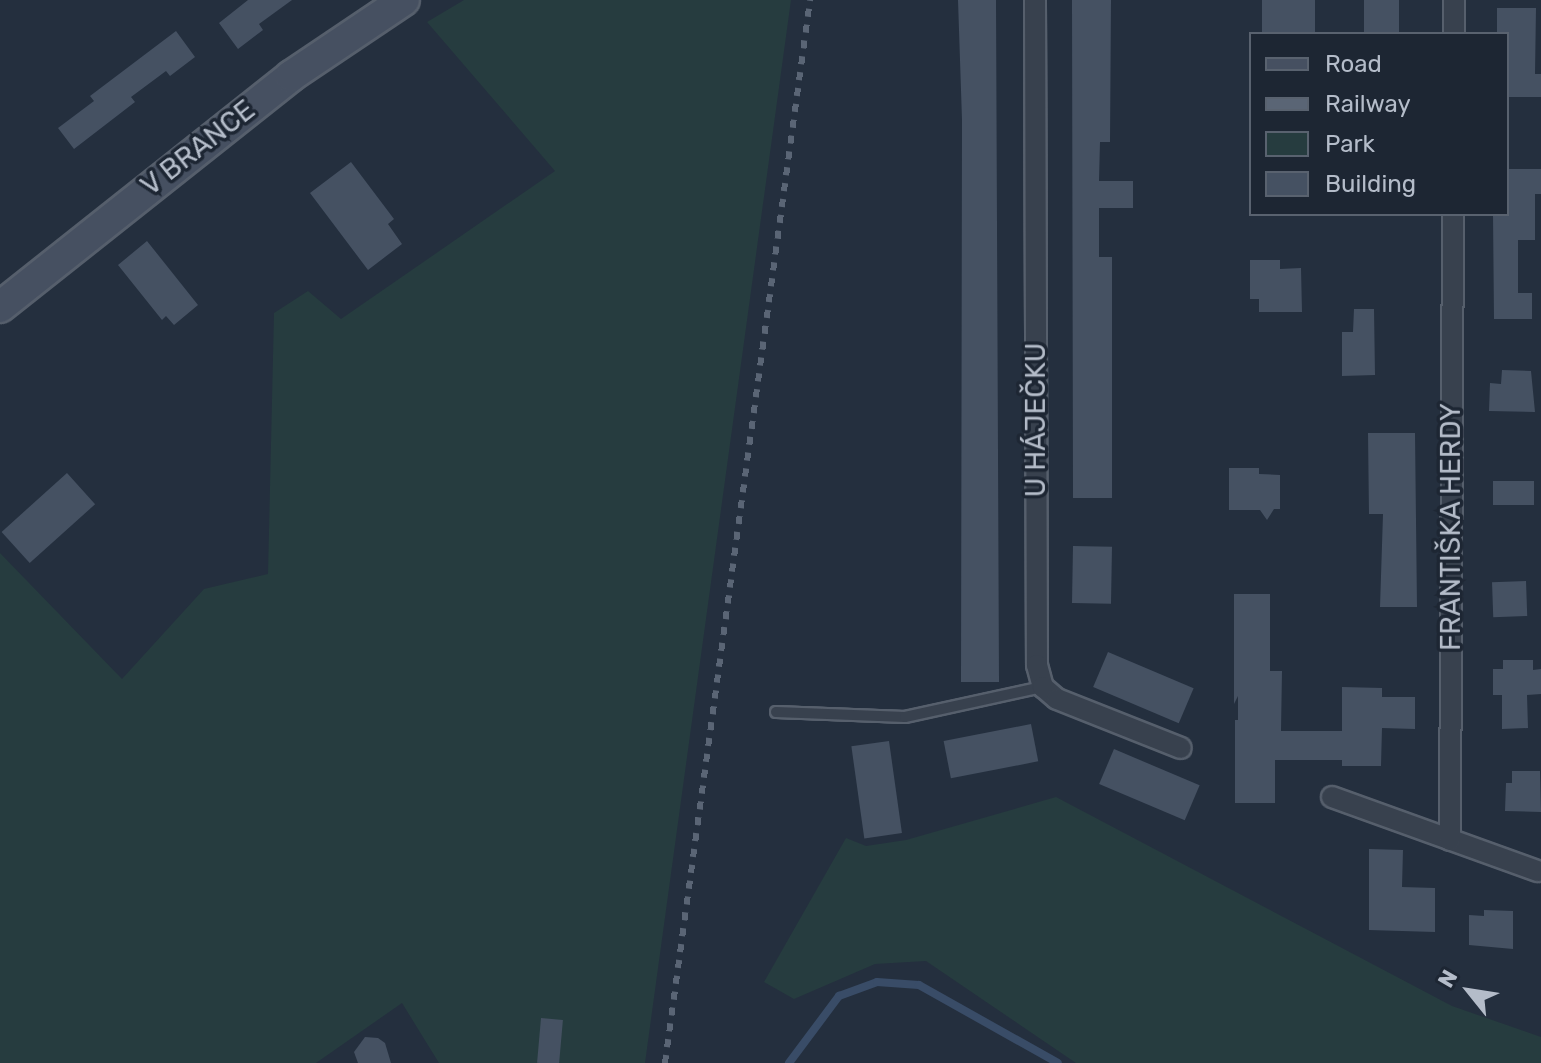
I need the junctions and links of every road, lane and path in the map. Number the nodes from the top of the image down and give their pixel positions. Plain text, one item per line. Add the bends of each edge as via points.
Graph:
1 (404, 0) edge
2 (1035, 0) edge
3 (1454, 0) edge
4 (1454, 32) edge
5 (1453, 216) edge
6 (0, 307) edge
7 (1043, 687) junction
8 (776, 712) dead end
9 (1181, 748) dead end
10 (1332, 797) dead end
11 (1450, 840) junction
12 (1538, 871) dead end

1 - 6 main road, V BRANCE via 291,76
2 - 7 street, U HÁJEČKU via 1037,665
3 - 4 street
5 - 11 street, FRANTIŠKA HERDY
7 - 8 lane via 905,717
7 - 9 street via 1057,699
10 - 11 street
11 - 12 street

